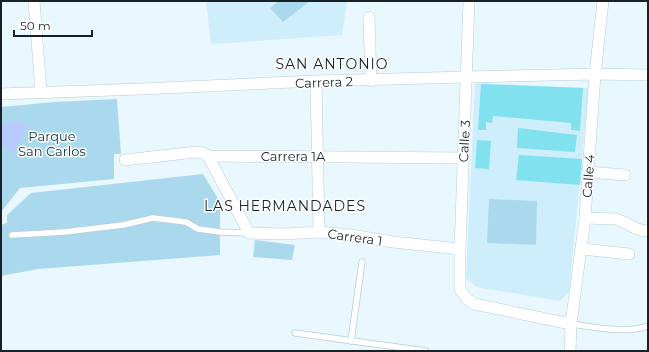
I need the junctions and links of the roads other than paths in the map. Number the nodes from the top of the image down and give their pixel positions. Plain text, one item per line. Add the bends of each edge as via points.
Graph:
1 (34, 1) edge
2 (469, 1) edge
3 (603, 1) edge
4 (369, 17) dead end
5 (595, 74) junction
6 (467, 76) junction
7 (648, 76) edge
8 (316, 81) junction
9 (371, 81) junction
10 (41, 92) junction
11 (1, 94) edge
12 (208, 156) junction
13 (319, 156) junction
14 (463, 158) junction
15 (125, 160) dead end
16 (588, 172) junction
17 (626, 175) dead end
18 (585, 218) junction
19 (648, 231) edge
20 (319, 232) junction
21 (249, 234) junction
22 (12, 235) dead end
23 (460, 249) junction
24 (582, 250) junction
25 (629, 254) dead end
26 (362, 262) dead end
27 (571, 324) junction
28 (648, 326) edge
29 (295, 334) dead end
30 (351, 341) junction
31 (426, 351) edge
32 (570, 351) edge

1 - 10 street
2 - 6 street, Calle 3
3 - 5 street, Calle 4
4 - 9 street
5 - 6 street, Carrera 2
5 - 7 street, Carrera 2
5 - 16 street, Calle 4
6 - 9 street, Carrera 2
6 - 14 street, Calle 3
8 - 9 street, Carrera 2
8 - 10 street, Carrera 2
8 - 13 street
10 - 11 street, Carrera 2
12 - 13 street, Carrera 1A
12 - 15 street, Carrera 1A via 196,152
12 - 21 street
13 - 14 street, Carrera 1A
13 - 20 street
14 - 23 street, Calle 3
16 - 17 street
16 - 18 street, Calle 4
18 - 19 street via 621,221 636,230
18 - 24 street, Calle 4
20 - 21 street, Carrera 1
20 - 23 street, Carrera 1
21 - 22 lane via 198,229 186,222 153,218 116,226
23 - 27 street, Calle 3 via 460,289 474,304
24 - 25 street
24 - 27 street, Calle 4
26 - 30 lane
27 - 28 lane via 636,330
27 - 32 street, Calle 4
29 - 30 lane
30 - 31 lane

